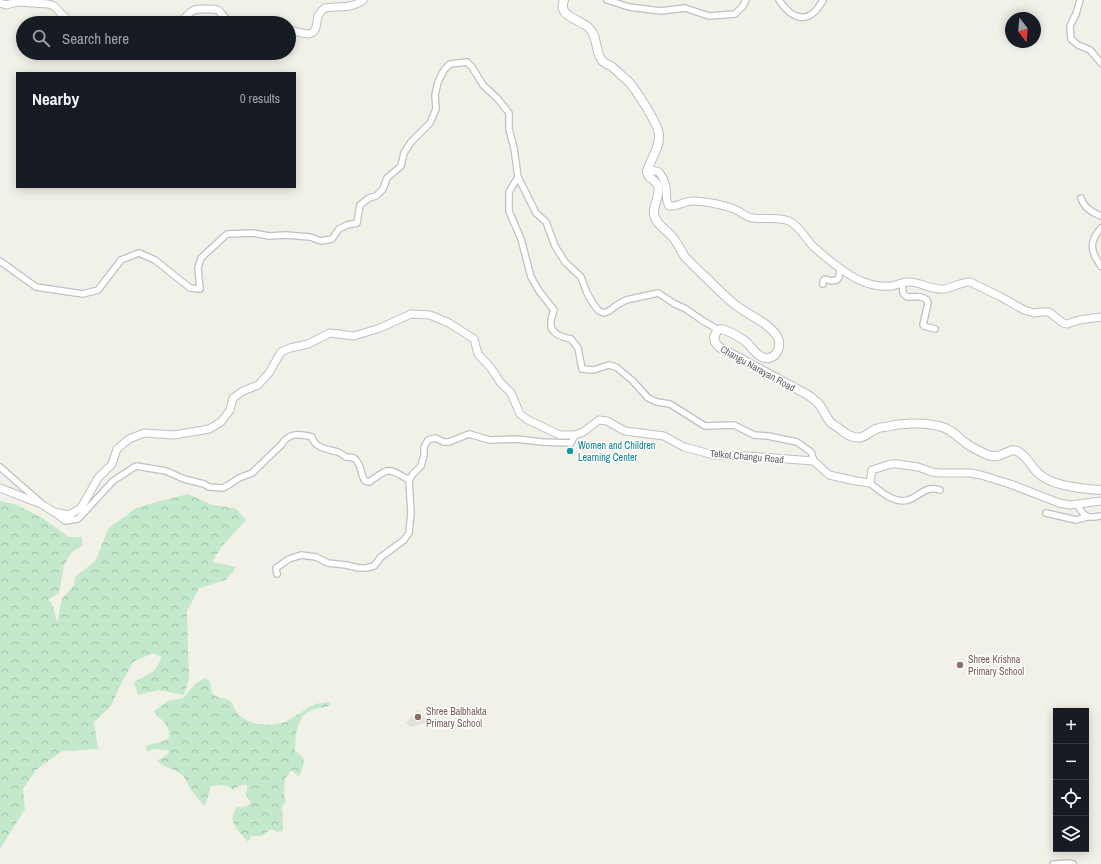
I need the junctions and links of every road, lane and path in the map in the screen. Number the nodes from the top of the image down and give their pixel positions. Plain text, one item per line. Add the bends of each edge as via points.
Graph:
1 (363, 0) edge
2 (564, 0) edge
3 (606, 0) edge
4 (746, 0) edge
5 (779, 0) edge
6 (823, 0) edge
7 (1080, 0) edge
8 (0, 3) edge
9 (63, 16) edge
10 (186, 16) edge
11 (223, 16) edge
12 (296, 32) edge
13 (1101, 63) edge
14 (648, 169) junction
15 (518, 177) junction
16 (1081, 198) dead end
17 (1101, 216) edge
18 (1101, 228) edge
19 (0, 261) edge
20 (1101, 266) edge
21 (840, 268) junction
22 (902, 283) junction
23 (823, 284) dead end
24 (1101, 317) edge
25 (934, 329) dead end
26 (719, 330) junction
27 (575, 435) junction
28 (814, 461) junction
29 (0, 467) edge
30 (409, 480) junction
31 (870, 482) junction
32 (0, 488) edge
33 (940, 490) dead end
34 (1101, 490) edge
35 (1101, 501) edge
36 (41, 504) junction
37 (1077, 504) junction
38 (54, 512) junction
39 (1046, 513) dead end
40 (1101, 516) edge
41 (1087, 517) junction
42 (277, 574) dead end
43 (1053, 864) edge
44 (1073, 864) edge

1 - 12 street via 352,6 325,8 318,16 314,31 304,34
2 - 14 main road via 563,10 590,29 601,59 628,82 647,107 659,133 659,145
3 - 4 street via 629,7 661,10 685,8 709,16 735,14
5 - 6 street via 785,9 800,18 808,17
7 - 13 street via 1070,26 1072,39 1090,50
8 - 9 street via 48,4 54,6
10 - 11 street via 190,11 199,9 218,10
14 - 21 street via 659,172 664,180 669,206 674,207 692,201 736,209 752,218 785,220 798,228 815,248
14 - 26 main road, Changu Narayan Road via 648,178 656,183 658,188 654,209 656,220 685,256 718,290 766,325 777,336 780,345 772,357 765,358 745,341
15 - 19 street via 509,129 509,112 482,85 467,62 450,64 438,82 435,95 436,110 430,123 411,142 404,153 401,166 387,178 383,189 360,205 357,223 339,229 332,239 321,241 310,237 286,235 228,234 200,258 200,289 190,288 155,260 139,253 121,260 98,290 83,294 36,287
15 - 26 street via 536,213 546,222 555,246 565,262 581,277 599,311 604,313 626,300 658,293
15 - 28 street via 509,192 510,211 531,277 554,310 550,320 552,331 560,337 570,339 578,348 582,369 616,366 648,398 670,404 705,426 734,425 754,434 797,442 812,452
16 - 17 street via 1086,208
18 - 20 street via 1092,245
21 - 22 street via 855,279 875,285 891,286
21 - 23 street via 837,280 825,279
22 - 24 street via 944,289 966,281 1024,310 1034,313 1049,312 1063,323
22 - 25 street via 903,293 907,297 923,297 927,300 924,326
26 - 34 main road, Changu Narayan Road via 714,337 719,347 808,395 820,406 831,423 847,435 855,438 866,436 875,429 897,424 940,426 988,455 998,456 1015,450 1046,479 1081,489
27 - 28 street, Telkot Changu Road via 599,420 607,421 625,431 664,436 684,448 714,455
27 - 30 street via 571,443 490,440 469,434 449,442 435,438 428,440 424,447 421,466
27 - 38 street via 560,435 520,414 511,393 478,354 474,339 449,323 430,315 411,314 354,336 330,333 308,344 281,352 269,373 258,385 233,398 230,410 220,422 209,429 174,435 144,433 129,439 117,449 112,464 98,478 81,508 68,515
28 - 31 street via 829,475
29 - 36 street
30 - 38 street via 389,470 383,471 369,482 365,481 358,462 352,457 322,447 315,443 312,437 296,435 285,439 252,473 222,488 209,487 166,471 136,466 113,481 78,519 65,521
30 - 42 street via 409,533 374,566 359,568 301,555 276,568
31 - 33 street via 883,493 902,500 909,500 926,490
31 - 37 street via 872,470 897,464 939,473 981,475 1059,503
32 - 36 street
35 - 37 street
36 - 38 street
37 - 41 street
39 - 41 street via 1076,520
40 - 41 street
43 - 44 street

